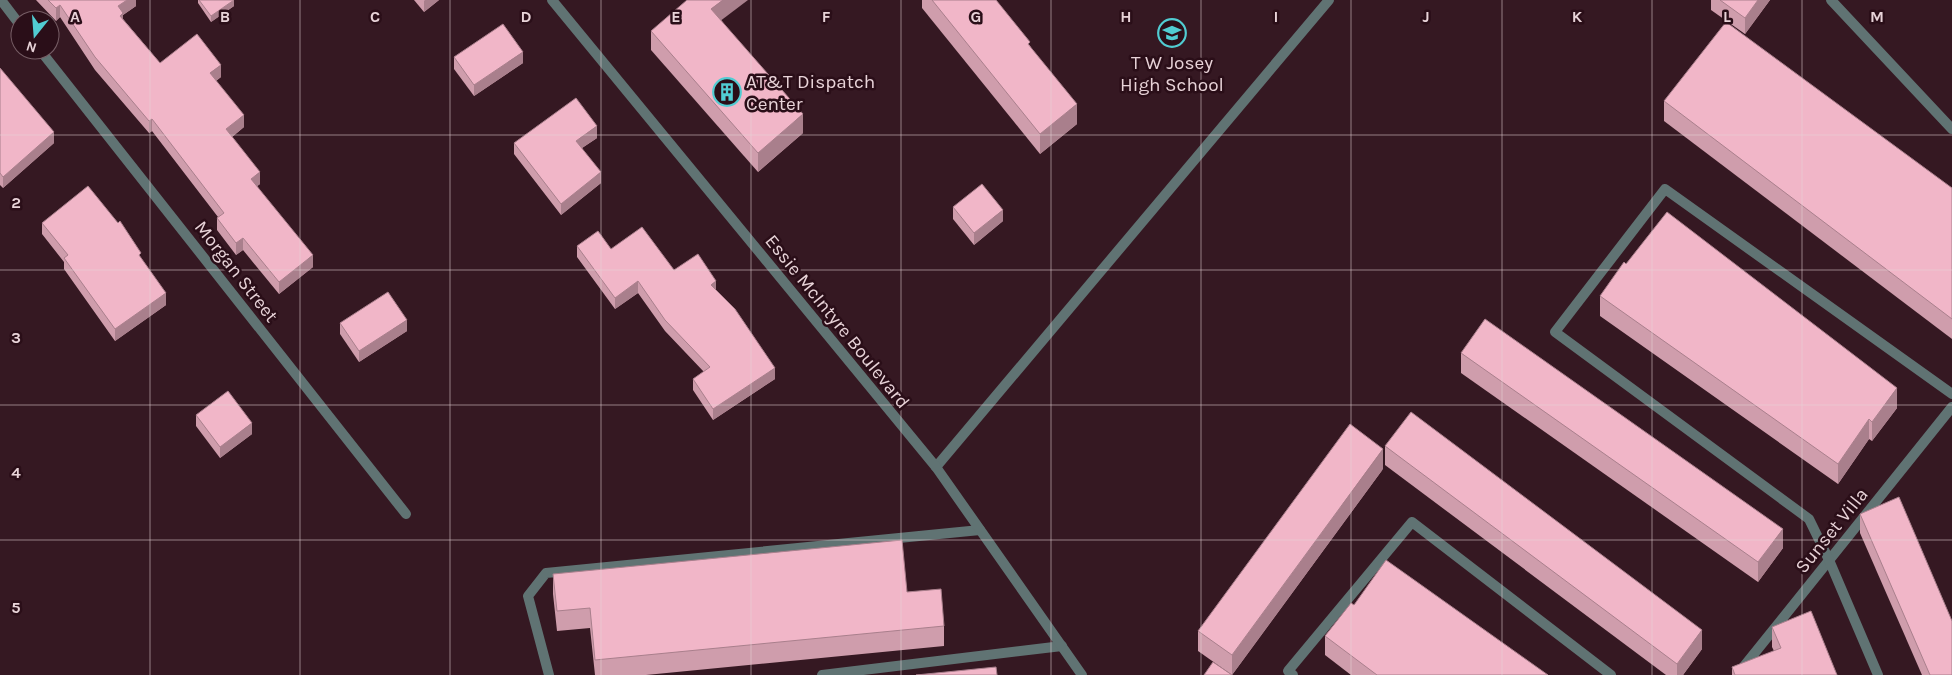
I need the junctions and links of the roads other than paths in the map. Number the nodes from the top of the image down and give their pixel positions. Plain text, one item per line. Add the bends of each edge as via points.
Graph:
1 (0, 0) edge
2 (552, 0) edge
3 (1329, 0) edge
4 (1831, 0) edge
5 (10, 12) edge
6 (48, 60) edge
7 (1952, 129) edge
8 (1952, 394) edge
9 (1952, 407) edge
10 (936, 467) junction
11 (406, 514) dead end
12 (980, 530) junction
13 (1829, 560) junction
14 (1062, 646) junction
15 (549, 675) edge
16 (822, 675) edge
17 (1082, 675) edge
18 (1293, 675) edge
19 (1611, 675) edge
20 (1737, 675) edge
21 (1878, 675) edge

1 - 5 street
2 - 10 street, Essie McIntyre Boulevard
3 - 10 street
4 - 7 street
6 - 11 street, Morgan Street
8 - 13 street via 1665,189 1555,332 1810,519
9 - 13 street, Sunset Villa
10 - 12 street, Essie McIntyre Boulevard
12 - 14 street, Essie McIntyre Boulevard
12 - 15 street via 546,573 528,596
13 - 20 street, Sunset Villa
13 - 21 street
14 - 16 street
14 - 17 street, Essie McIntyre Boulevard
18 - 19 street via 1288,671 1412,522

